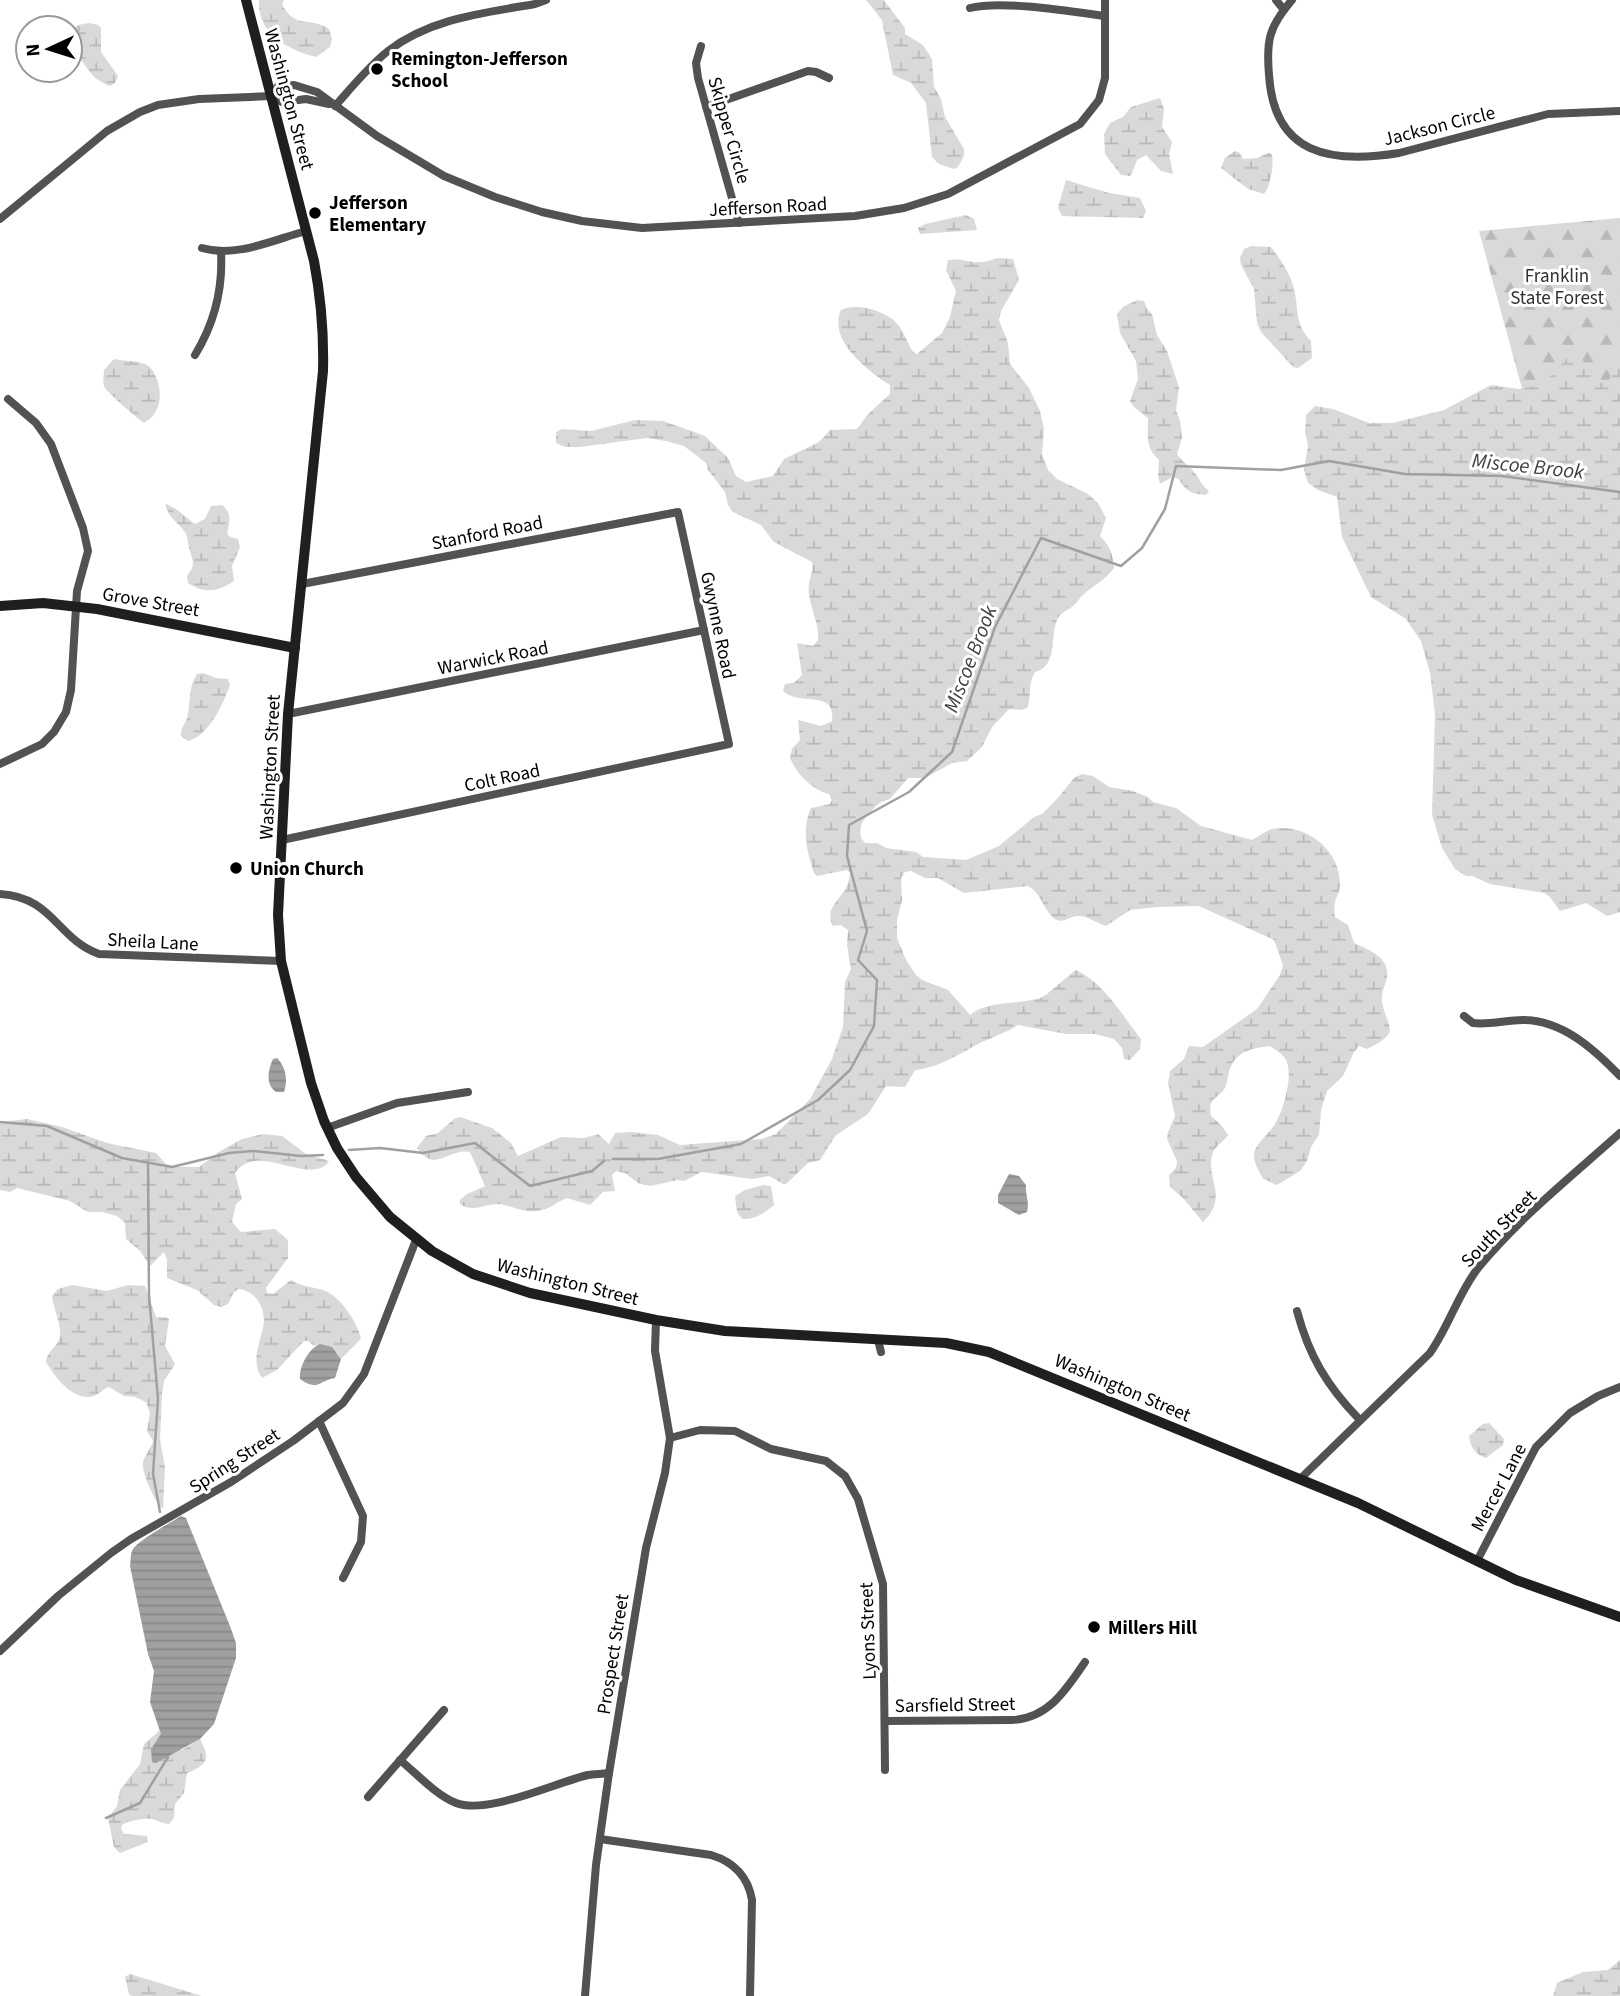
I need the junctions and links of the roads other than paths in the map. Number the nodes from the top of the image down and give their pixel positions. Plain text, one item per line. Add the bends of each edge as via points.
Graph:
1 (246, 0) edge
2 (546, 0) edge
3 (1105, 0) edge
4 (1276, 0) edge
5 (1292, 0) edge
6 (970, 8) dead end
7 (1284, 10) junction
8 (1105, 16) junction
9 (701, 46) dead end
10 (830, 78) dead end
11 (272, 96) junction
12 (335, 106) junction
13 (706, 107) junction
14 (1620, 111) edge
15 (0, 219) edge
16 (739, 223) junction
17 (306, 231) junction
18 (202, 247) dead end
19 (220, 252) junction
20 (195, 355) dead end
21 (8, 398) dead end
22 (678, 512) joint
23 (302, 584) junction
24 (0, 606) edge
25 (76, 606) junction
26 (704, 630) junction
27 (295, 648) junction
28 (288, 714) junction
29 (729, 744) joint
30 (0, 764) edge
31 (282, 841) junction
32 (0, 894) edge
33 (281, 961) junction
34 (1464, 1016) dead end
35 (1620, 1076) edge
36 (468, 1092) dead end
37 (327, 1128) junction
38 (1620, 1133) edge
39 (416, 1240) junction
40 (1297, 1311) dead end
41 (656, 1320) junction
42 (878, 1340) junction
43 (881, 1352) dead end
44 (1620, 1387) edge
45 (1359, 1419) junction
46 (319, 1421) junction
47 (670, 1438) junction
48 (1300, 1479) junction
49 (1478, 1559) junction
50 (343, 1578) dead end
51 (1620, 1617) edge
52 (0, 1651) edge
53 (1085, 1662) dead end
54 (444, 1710) dead end
55 (885, 1721) junction
56 (400, 1760) junction
57 (885, 1770) dead end
58 (609, 1773) junction
59 (368, 1797) dead end
60 (600, 1839) junction
61 (585, 1996) edge
62 (750, 1996) edge

1 - 11 main road, Washington Street
2 - 12 street via 456,18 414,35 376,61
3 - 8 street, Jefferson Road
4 - 7 street
5 - 7 street, Jackson Circle
6 - 8 street via 999,1
7 - 14 street, Jackson Circle via 1271,30 1267,49 1270,96 1280,121 1294,138 1315,150 1375,157 1548,114
8 - 16 street, Jefferson Road via 1103,89 1087,117 1063,135 962,187 912,206 855,216
9 - 13 street, Skipper Circle via 696,63
10 - 13 street via 808,71
11 - 12 street, Jefferson Road via 282,102 306,99
11 - 12 street, Jefferson Road via 278,86 293,85 317,92
11 - 15 street via 199,99 140,112 107,131
11 - 17 main road, Washington Street
12 - 16 street, Jefferson Road via 444,176 542,212 615,227
13 - 16 street, Skipper Circle
17 - 19 street
17 - 23 main road, Washington Street via 319,289 323,355
18 - 19 street
19 - 20 street via 222,276 217,299
21 - 25 street via 51,444 83,528 88,551
22 - 23 street, Stanford Road
22 - 26 street, Gwynne Road
23 - 27 main road, Washington Street
24 - 25 main road, Grove Street
25 - 27 main road, Grove Street
25 - 30 street via 71,690 63,717 42,744
26 - 28 street, Warwick Road
26 - 29 street, Gwynne Road
27 - 28 main road, Washington Street
28 - 31 main road, Washington Street
29 - 31 street, Colt Road
31 - 33 main road, Washington Street
32 - 33 street, Sheila Lane via 33,902 76,941 99,954
33 - 37 main road, Washington Street
34 - 35 street via 1473,1023 1524,1020 1557,1028 1586,1045
36 - 37 street via 397,1103
37 - 39 main road, Washington Street via 356,1177
38 - 45 street, South Street via 1528,1216 1479,1268 1430,1353
39 - 41 main road, Washington Street via 495,1282
39 - 46 street, Spring Street via 363,1374 343,1403
40 - 45 street via 1325,1380
41 - 42 main road, Washington Street via 746,1334
41 - 47 street, Prospect Street via 656,1352
42 - 43 street
42 - 48 main road, Washington Street via 958,1344 989,1352
44 - 49 street, Mercer Lane via 1570,1413 1548,1433
45 - 48 street, South Street
46 - 50 street via 363,1516 361,1542
46 - 52 street, Spring Street via 231,1482 111,1553
47 - 55 street, Lyons Street via 700,1430 735,1431 771,1449 827,1461 845,1476 858,1499 883,1584
47 - 58 street, Prospect Street via 643,1562
48 - 49 main road, Washington Street
49 - 51 main road, Washington Street via 1516,1580
53 - 55 street, Sarsfield Street via 1055,1702 1029,1718
54 - 56 street
55 - 57 street, Lyons Street
56 - 58 street via 444,1796 471,1806
56 - 59 street
58 - 60 street, Prospect Street
60 - 61 street, Prospect Street
60 - 62 street via 711,1856 740,1871 752,1900

